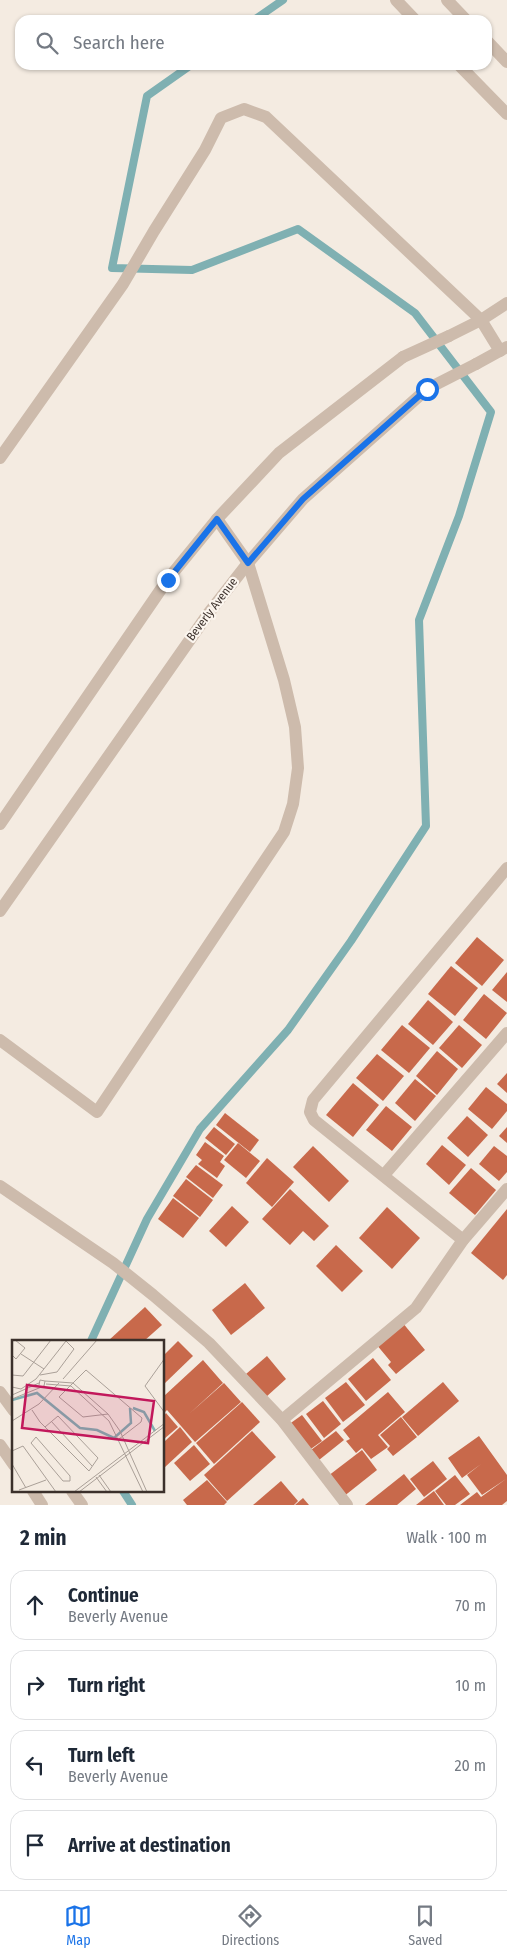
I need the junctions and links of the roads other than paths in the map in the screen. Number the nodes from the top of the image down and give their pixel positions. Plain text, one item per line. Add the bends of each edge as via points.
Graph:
1 (396, 0) edge
2 (447, 0) edge
3 (410, 15) edge
4 (461, 15) edge
5 (492, 46) edge
6 (507, 62) edge
7 (464, 70) edge
8 (507, 114) edge
9 (507, 303) edge
10 (481, 320) junction
11 (503, 349) edge
12 (0, 458) edge
13 (217, 519) junction
14 (248, 563) junction
15 (0, 824) edge
16 (507, 868) edge
17 (0, 911) edge
18 (507, 1033) edge
19 (0, 1040) edge
20 (384, 1175) junction
21 (0, 1186) edge
22 (507, 1189) edge
23 (463, 1240) junction
24 (0, 1392) edge
25 (12, 1408) edge
26 (282, 1420) junction
27 (0, 1445) edge
28 (12, 1461) edge
29 (34, 1492) edge
30 (73, 1492) edge
31 (42, 1505) edge
32 (82, 1505) edge
33 (347, 1505) edge

1 - 3 street
2 - 4 street
5 - 6 street
7 - 8 street
9 - 10 street
10 - 11 street
10 - 12 street via 266,116 244,109 221,118 123,284
10 - 13 street via 403,357 279,453
11 - 14 street, Beverly Avenue via 427,389 303,499
13 - 14 street
13 - 15 street via 168,580
14 - 17 street, Beverly Avenue via 208,614
14 - 19 street via 295,727 298,768 293,804 284,832 97,1112
16 - 20 street via 313,1100 310,1112 314,1120
18 - 20 street
20 - 23 street
21 - 26 street via 113,1263 153,1295 209,1343
22 - 23 street
23 - 26 street via 416,1308
24 - 25 street
26 - 33 street
27 - 28 street
29 - 31 street
30 - 32 street

